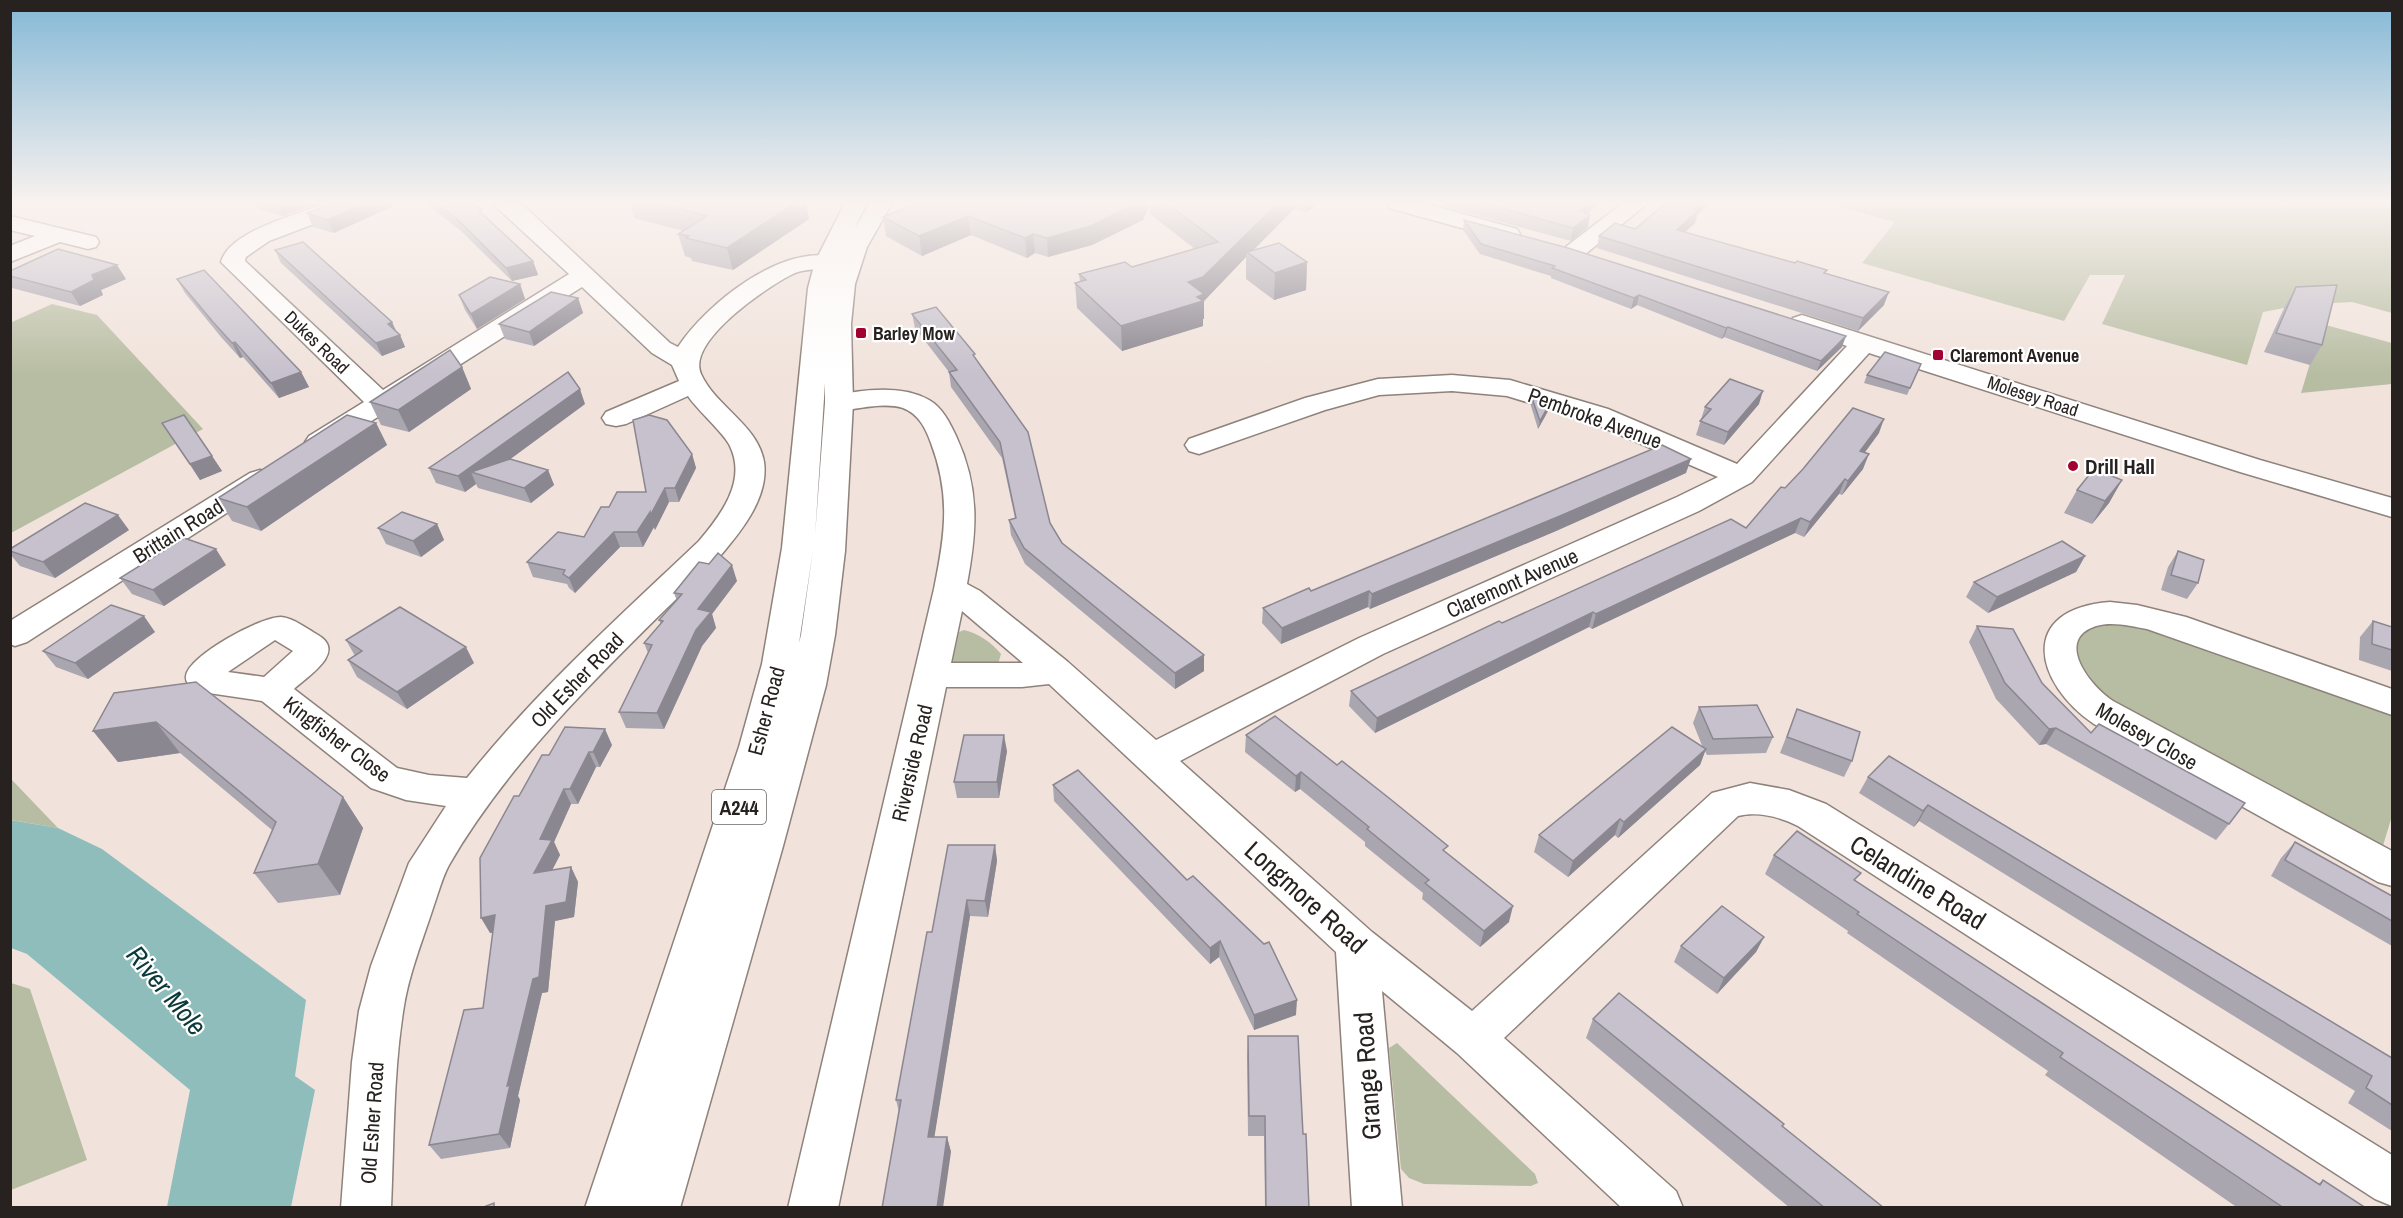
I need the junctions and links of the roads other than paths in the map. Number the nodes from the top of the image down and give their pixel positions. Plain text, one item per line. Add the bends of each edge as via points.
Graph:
1 (234, 260) edge
2 (568, 260) edge
3 (851, 260) edge
4 (1604, 260) edge
5 (1608, 261) edge
6 (828, 262) joint
7 (584, 275) junction
8 (1775, 315) edge
9 (702, 331) junction
10 (644, 333) junction
11 (1864, 343) junction
12 (690, 373) junction
13 (381, 403) junction
14 (839, 403) junction
15 (616, 418) dead end
16 (1199, 445) dead end
17 (1742, 476) junction
18 (2392, 508) edge
19 (951, 589) junction
20 (15, 634) dead end
21 (1056, 671) junction
22 (931, 675) junction
23 (271, 690) dead end
24 (2392, 702) edge
25 (1154, 758) junction
26 (476, 793) junction
27 (2392, 870) edge
28 (1358, 945) junction
29 (1473, 1039) junction
30 (2392, 1182) edge
31 (366, 1208) edge
32 (610, 1208) edge
33 (655, 1208) edge
34 (813, 1208) edge
35 (1377, 1208) edge
36 (1659, 1208) edge

1 - 13 street, Dukes Road
2 - 7 street, Old Esher Road
3 - 14 street, Esher Road / A244 via 838,324
4 - 5 street
6 - 9 street via 801,264 780,271
6 - 32 street, Esher Road / A244 via 816,317 798,548 779,664 757,747
7 - 10 street, Old Esher Road
7 - 13 street, Brittain Road
8 - 11 street, Molesey Road
9 - 10 street
9 - 12 street
10 - 12 street, Old Esher Road
11 - 17 street, Claremont Avenue
11 - 18 street, Molesey Road
12 - 15 street via 663,396
12 - 26 street, Old Esher Road via 743,442 750,478 742,503 710,548 537,721
13 - 20 street, Brittain Road
14 - 19 street, Riverside Road via 909,400 936,422 961,496 960,539
14 - 33 street, Esher Road / A244 via 829,551 808,685
16 - 17 street, Pembroke Avenue via 1378,387 1452,383 1510,388 1598,415
17 - 25 street, Claremont Avenue via 1371,646
19 - 21 street, Longmore Road via 968,598
19 - 22 street, Riverside Road
21 - 22 street
21 - 25 street, Longmore Road
22 - 34 street, Riverside Road
23 - 26 street, Kingfisher Close via 384,778 431,790
24 - 27 street, Molesey Close via 2144,617 2084,617 2073,622 2064,634 2060,650 2069,680 2082,697 2107,715
25 - 28 street, Longmore Road
26 - 31 street, Old Esher Road via 429,864 392,966 375,1062
28 - 29 street, Longmore Road
28 - 35 street, Grange Road
29 - 30 street, Celandine Road via 1726,804 1750,798 1789,805 1812,815
29 - 36 street, Longmore Road

